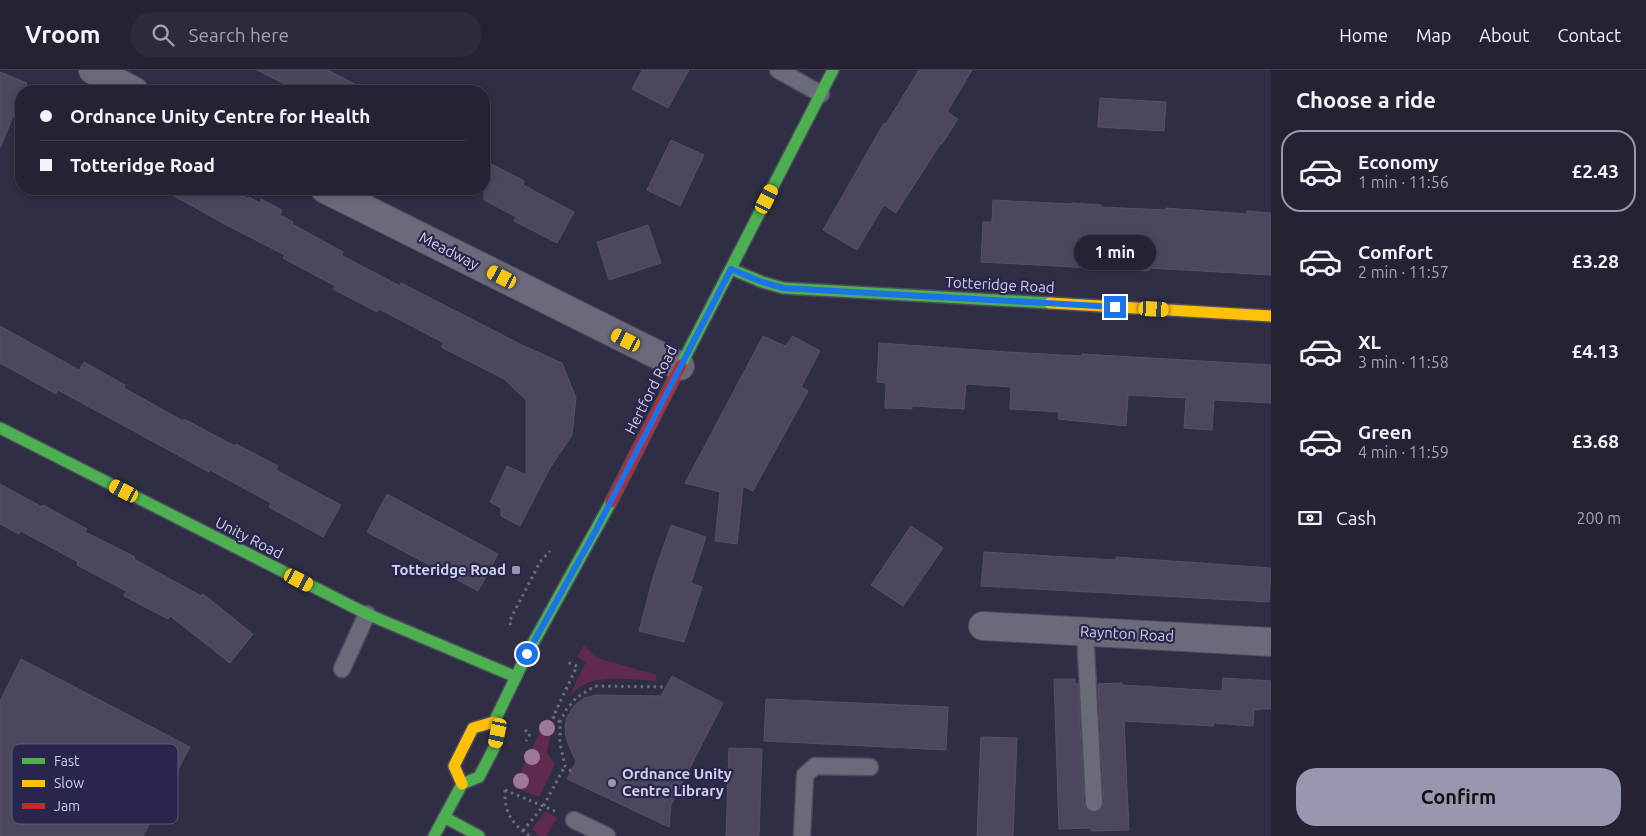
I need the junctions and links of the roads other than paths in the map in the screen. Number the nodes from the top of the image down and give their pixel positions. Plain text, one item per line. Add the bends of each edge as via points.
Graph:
1 (93, 70) edge
2 (778, 70) edge
3 (833, 70) edge
4 (122, 85) edge
5 (821, 94) junction
6 (337, 195) edge
7 (731, 269) junction
8 (1271, 316) edge
9 (680, 366) junction
10 (0, 428) edge
11 (367, 614) junction
12 (983, 626) dead end
13 (1085, 632) junction
14 (1271, 642) edge
15 (342, 670) dead end
16 (516, 677) junction
17 (494, 722) junction
18 (870, 767) dead end
19 (462, 784) junction
20 (1094, 803) dead end
21 (444, 817) junction
22 (574, 820) road end
23 (434, 836) edge
24 (479, 836) edge
25 (607, 836) edge
26 (802, 836) edge

1 - 4 street
2 - 5 lane
3 - 5 street, Hertford Road
5 - 7 street, Hertford Road
6 - 9 street, Meadway
7 - 8 street, Totteridge Road via 783,288
7 - 9 street, Hertford Road
9 - 16 street, Hertford Road
10 - 11 street, Unity Road
11 - 15 lane
11 - 16 street, Unity Road
12 - 13 street, Raynton Road
13 - 14 street, Raynton Road
13 - 20 lane
16 - 17 street, Hertford Road
17 - 19 street, Hertford Road via 498,733 494,748 479,777
17 - 19 street via 473,728 454,766
18 - 26 lane via 815,766 805,775
19 - 21 street, Hertford Road
21 - 23 street, Hertford Road
21 - 24 street
22 - 25 lane

